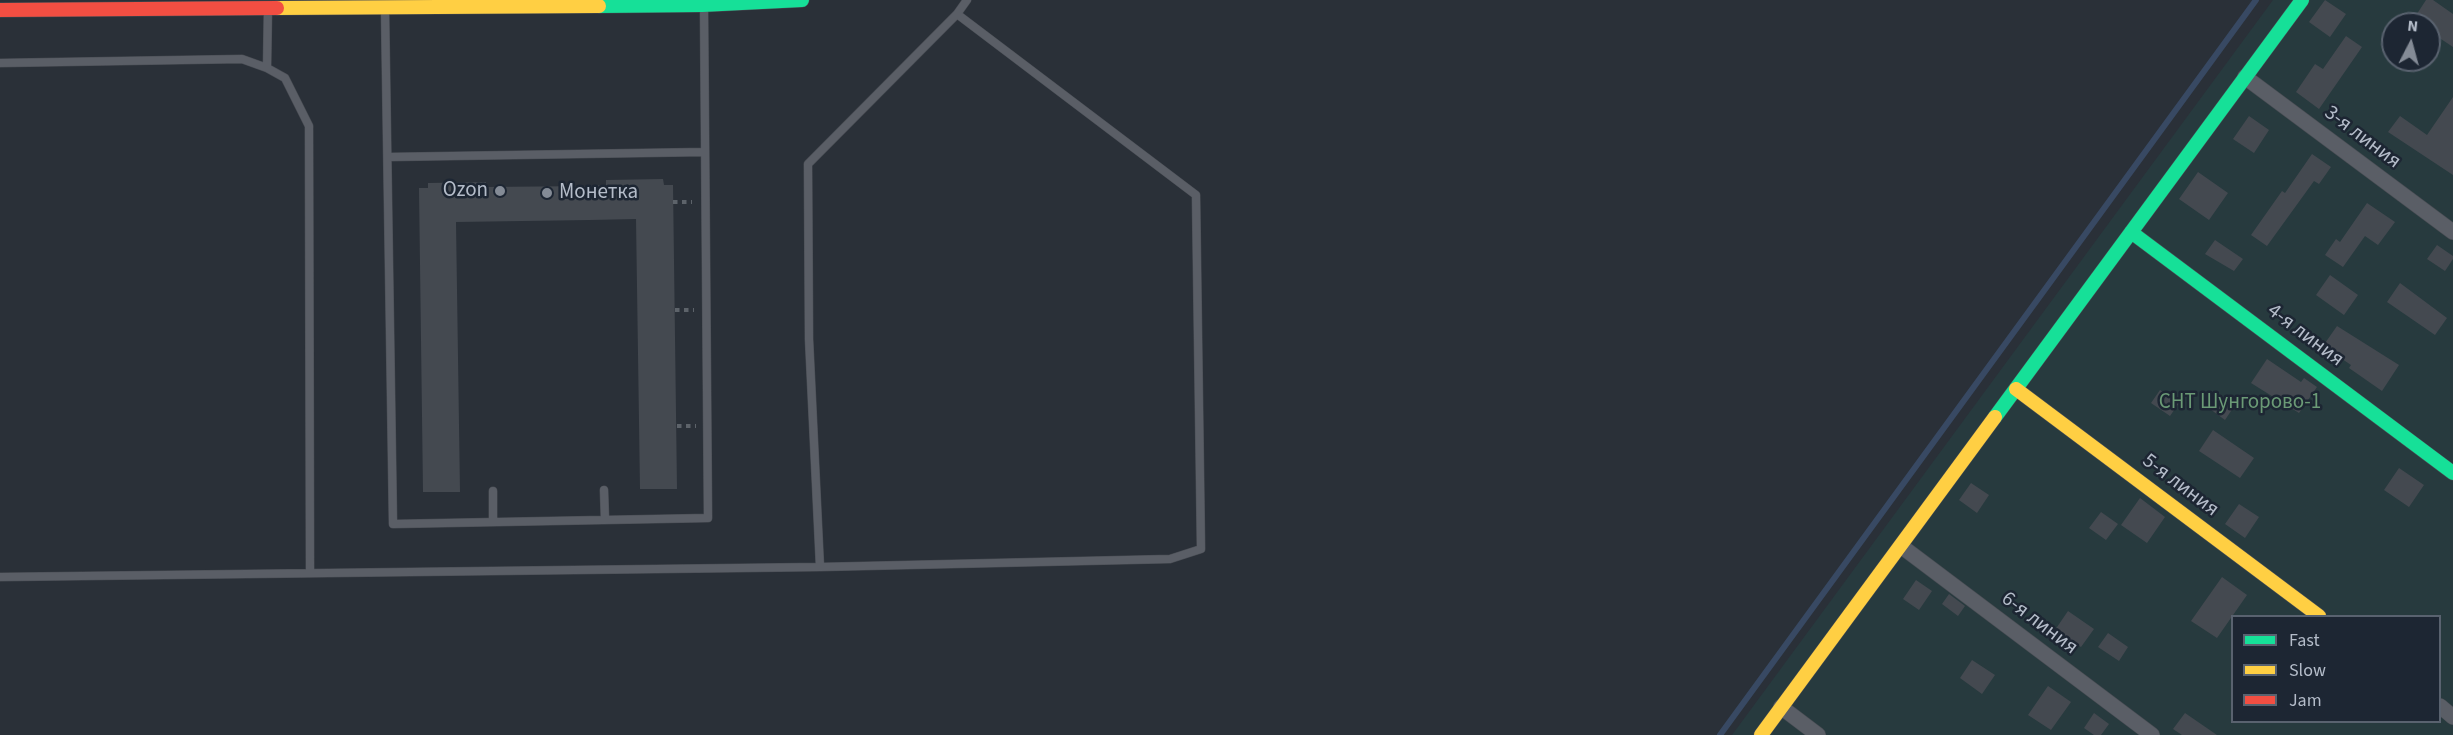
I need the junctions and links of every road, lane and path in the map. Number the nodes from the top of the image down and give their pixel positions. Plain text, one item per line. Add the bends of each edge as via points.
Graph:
1 (802, 0) edge
2 (967, 0) edge
3 (2302, 0) edge
4 (704, 5) junction
5 (386, 7) junction
6 (268, 8) junction
7 (0, 10) edge
8 (957, 14) junction
9 (0, 63) edge
10 (267, 68) junction
11 (2245, 77) junction
12 (705, 152) junction
13 (388, 157) junction
14 (673, 202) dead end
15 (692, 202) dead end
16 (2131, 232) junction
17 (2453, 232) edge
18 (675, 310) dead end
19 (694, 310) dead end
20 (2016, 389) junction
21 (677, 426) dead end
22 (697, 426) dead end
23 (2453, 473) edge
24 (604, 490) dead end
25 (493, 491) dead end
26 (605, 520) junction
27 (493, 522) junction
28 (1901, 546) junction
29 (820, 567) junction
30 (310, 572) junction
31 (0, 577) edge
32 (2318, 615) edge
33 (1781, 707) junction
34 (2441, 708) edge
35 (2453, 717) edge
36 (1761, 735) edge
37 (1818, 735) edge
38 (2152, 735) edge

1 - 4 street
2 - 8 lane
3 - 11 street
4 - 5 street
4 - 12 lane
5 - 6 street
5 - 13 lane
6 - 7 street
6 - 10 lane
8 - 29 lane via 808,164 809,339
8 - 29 lane via 1196,195 1201,549 1170,560
9 - 10 lane via 242,59
10 - 30 lane via 285,78 309,126
11 - 16 street
11 - 17 street, 3-я линия
12 - 13 lane
12 - 26 lane via 708,518
13 - 27 lane via 393,524
14 - 15 path
16 - 20 street
16 - 23 street, 4-я линия
18 - 19 path
20 - 28 street
20 - 32 street, 5-я линия
21 - 22 path
24 - 26 lane
25 - 27 lane
26 - 27 lane
28 - 33 street
28 - 38 street, 6-я линия
29 - 30 lane
30 - 31 lane
33 - 36 street
33 - 37 street
34 - 35 street

